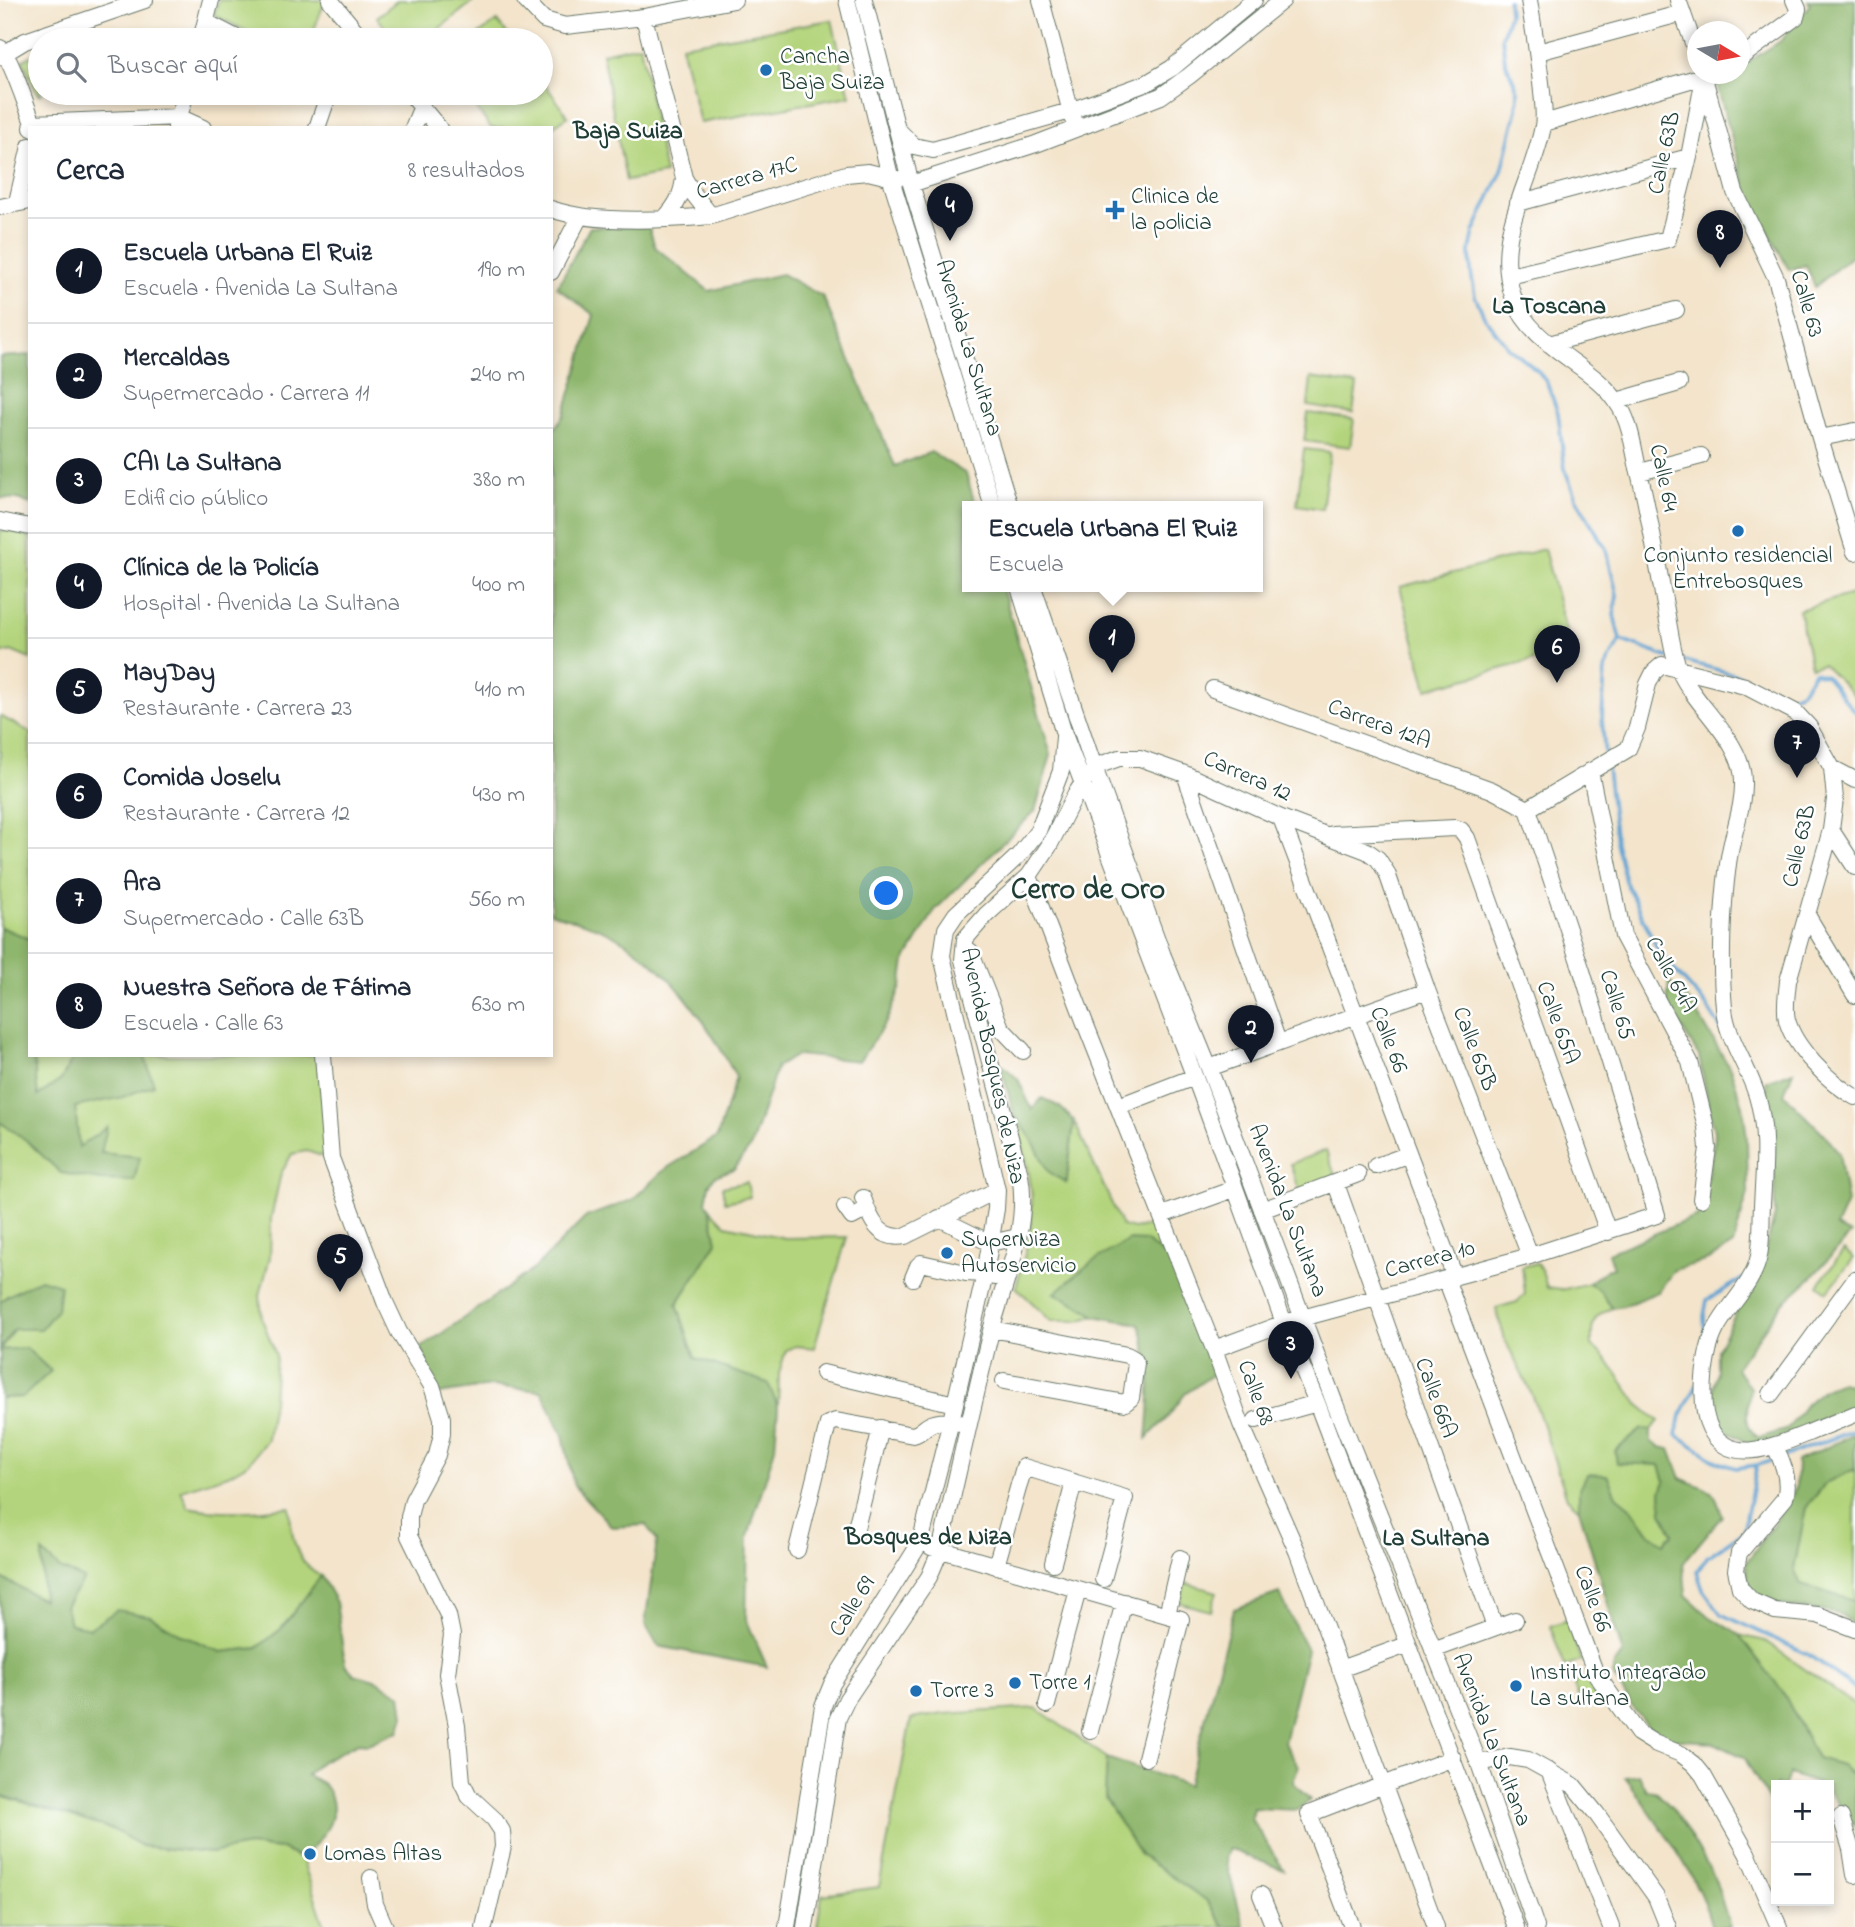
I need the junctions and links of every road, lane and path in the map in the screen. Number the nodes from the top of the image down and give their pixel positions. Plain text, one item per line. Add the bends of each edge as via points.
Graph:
1 (145, 0) edge
2 (211, 0) edge
3 (330, 0) edge
4 (525, 0) edge
5 (734, 0) edge
6 (847, 0) edge
7 (864, 0) edge
8 (1041, 0) edge
9 (1254, 0) edge
10 (1283, 0) edge
11 (1529, 0) edge
12 (1794, 0) edge
13 (116, 5) edge
14 (1681, 6) edge
15 (645, 17) junction
16 (206, 22) junction
17 (1687, 24) edge
18 (58, 28) edge
19 (204, 28) edge
20 (218, 28) edge
21 (349, 28) edge
22 (28, 40) edge
23 (1750, 51) edge
24 (2, 52) edge
25 (1538, 52) junction
26 (1687, 81) edge
27 (1704, 84) edge
28 (1708, 84) edge
29 (183, 105) edge
30 (325, 105) edge
31 (422, 106) joint
32 (1070, 111) junction
33 (178, 123) edge
34 (1544, 123) junction
35 (32, 125) edge
36 (318, 126) edge
37 (415, 126) edge
38 (437, 126) edge
39 (898, 129) junction
40 (1070, 131) junction
41 (1689, 157) junction
42 (28, 162) edge
43 (890, 176) junction
44 (684, 177) junction
45 (911, 184) junction
46 (23, 201) edge
47 (1518, 203) junction
48 (0, 207) edge
49 (553, 209) edge
50 (580, 216) junction
51 (711, 216) junction
52 (665, 218) junction
53 (553, 268) edge
54 (1509, 276) junction
55 (1676, 310) dead end
56 (1549, 344) junction
57 (1679, 383) dead end
58 (1617, 401) junction
59 (1855, 431) edge
60 (1820, 439) junction
61 (1701, 456) dead end
62 (1640, 472) junction
63 (991, 501) edge
64 (1008, 501) edge
65 (1848, 508) edge
66 (0, 521) edge
67 (28, 527) edge
68 (1855, 552) edge
69 (1020, 592) edge
70 (1034, 592) edge
71 (1678, 668) junction
72 (1213, 689) dead end
73 (1062, 699) junction
74 (1064, 734) junction
75 (1094, 767) junction
76 (1595, 768) junction
77 (1832, 768) junction
78 (1185, 774) junction
79 (1855, 780) edge
80 (1083, 781) junction
81 (1528, 809) junction
82 (1282, 818) junction
83 (1831, 830) junction
84 (1326, 834) junction
85 (1378, 859) joint
86 (1855, 867) edge
87 (1029, 876) junction
88 (1807, 915) junction
89 (965, 939) junction
90 (1508, 954) junction
91 (1493, 961) dead end
92 (1427, 990) junction
93 (1855, 995) edge
94 (1354, 1014) junction
95 (1278, 1042) junction
96 (1023, 1051) dead end
97 (323, 1057) edge
98 (1209, 1068) junction
99 (1194, 1077) junction
100 (1855, 1097) edge
101 (1119, 1106) junction
102 (1408, 1155) junction
103 (1376, 1166) dead end
104 (1358, 1174) dead end
105 (1336, 1184) junction
106 (1234, 1189) junction
107 (997, 1190) junction
108 (1701, 1199) dead end
109 (845, 1207) dead end
110 (1262, 1210) junction
111 (1162, 1215) junction
112 (1657, 1215) joint
113 (939, 1218) junction
114 (1608, 1232) junction
115 (1017, 1237) junction
116 (990, 1243) junction
117 (1530, 1256) junction
118 (985, 1274) junction
119 (914, 1278) dead end
120 (1450, 1278) junction
121 (1855, 1279) edge
122 (1006, 1282) junction
123 (1375, 1298) junction
124 (1304, 1318) junction
125 (1284, 1323) junction
126 (992, 1329) junction
127 (1214, 1349) junction
128 (823, 1373) dead end
129 (1004, 1381) dead end
130 (1770, 1394) dead end
131 (1317, 1403) junction
132 (955, 1404) junction
133 (1855, 1414) edge
134 (1256, 1420) dead end
135 (946, 1422) junction
136 (969, 1425) junction
137 (881, 1428) junction
138 (1778, 1453) junction
139 (1074, 1482) junction
140 (854, 1536) dead end
141 (919, 1543) junction
142 (797, 1549) dead end
143 (940, 1551) junction
144 (1180, 1558) dead end
145 (1053, 1563) dead end
146 (996, 1566) junction
147 (1103, 1580) dead end
148 (1078, 1590) junction
149 (1124, 1602) junction
150 (1167, 1615) junction
151 (1515, 1620) dead end
152 (1495, 1627) junction
153 (1855, 1629) edge
154 (1408, 1645) junction
155 (1433, 1650) junction
156 (1340, 1668) junction
157 (1047, 1705) dead end
158 (1090, 1731) dead end
159 (1146, 1758) dead end
160 (1452, 1758) junction
161 (1479, 1763) junction
162 (1549, 1771) junction
163 (1383, 1786) junction
164 (1841, 1817) dead end
165 (1855, 1875) edge
166 (371, 1878) dead end
167 (1261, 1895) dead end
168 (385, 1927) edge
169 (484, 1927) edge
170 (787, 1927) edge
171 (805, 1927) edge
172 (1274, 1927) edge
173 (1352, 1927) edge
174 (1436, 1927) edge
175 (1516, 1927) edge
176 (1536, 1927) edge
177 (1611, 1927) edge
178 (1668, 1927) edge
179 (1779, 1927) edge

1 - 13 street
2 - 16 street
3 - 21 street
4 - 15 street via 554,25
5 - 15 street
6 - 43 street, Avenida La Sultana
7 - 39 street, Avenida La Sultana
8 - 32 street
9 - 32 street via 1159,76
10 - 40 street via 1173,89
11 - 25 street, Calle 64
12 - 23 street via 1796,17
13 - 18 street
14 - 17 street
14 - 25 street
15 - 44 street
16 - 19 street
16 - 20 street
22 - 24 street
24 - 35 street
25 - 34 street, Calle 64
26 - 34 street
27 - 41 street, Calle 63B
28 - 60 street, Calle 63 via 1735,191 1776,278
29 - 33 street
30 - 36 street
31 - 37 street
31 - 38 street
32 - 39 street via 933,150 909,143
32 - 40 street
33 - 35 street
34 - 47 street, Calle 64
39 - 45 street, Avenida La Sultana
40 - 45 street
41 - 47 street
41 - 54 street, Calle 63B via 1668,239
42 - 46 street
43 - 45 street, Carrera 17C
43 - 51 street, Carrera 17C via 846,174
43 - 63 street, Avenida La Sultana
44 - 51 street
44 - 52 street via 679,200
45 - 64 street, Avenida La Sultana
46 - 48 street
47 - 54 street, Calle 64 via 1507,249
49 - 50 street, Carrera 17C
50 - 52 street, Carrera 17C
50 - 53 street
51 - 52 street, Carrera 17C
54 - 56 street, Calle 64 via 1515,302
55 - 56 street
56 - 58 street, Calle 64
57 - 58 street
58 - 62 street, Calle 64 via 1626,417
59 - 60 street
60 - 65 street, Calle 63
61 - 62 street
62 - 71 street, Calle 64
65 - 68 street, Calle 63
66 - 67 street
69 - 73 street, Avenida La Sultana
70 - 73 street, Avenida La Sultana
71 - 76 street via 1662,665 1654,672 1634,740 1628,749
71 - 77 street, Calle 63B via 1745,686 1795,712
71 - 138 street, Calle 64 via 1736,752 1744,775 1728,863 1724,1016 1756,1092 1765,1147 1759,1258 1710,1343 1703,1405 1710,1429 1722,1445
72 - 81 street, Carrera 12A via 1492,790
73 - 74 street, Avenida La Sultana
73 - 75 street, Avenida La Sultana
74 - 80 street, Avenida La Sultana
74 - 107 street, Avenida Bosques de Niza via 1061,771 1038,831 956,914 946,929 942,956
75 - 78 street, Carrera 12 via 1119,758 1140,758
75 - 80 street
75 - 98 street, Avenida La Sultana
76 - 81 street
76 - 108 street, Calle 64A via 1623,936 1690,1062 1708,1148
77 - 79 street
77 - 83 street, Calle 63B
78 - 82 street, Carrera 12
78 - 95 street
80 - 87 street
80 - 99 street, Avenida La Sultana
81 - 112 street, Calle 65
82 - 84 street, Carrera 12
82 - 94 street, Calle 66
83 - 86 street
83 - 88 street, Calle 63B
84 - 85 street, Carrera 12
84 - 90 street, Calle 65A via 1461,830
85 - 92 street, Calle 65B via 1387,873
87 - 89 street
87 - 101 street, Calle 68
88 - 93 street
88 - 100 street, Calle 63B via 1788,981 1787,1020 1810,1059
89 - 96 street via 1001,1028
89 - 115 street, Avenida Bosques de Niza via 963,960 1023,1193
90 - 91 street
90 - 114 street, Calle 65A
92 - 94 street
92 - 117 street, Calle 65B
94 - 95 street
94 - 102 street, Calle 66
95 - 98 street
97 - 169 street via 331,1158 398,1332 432,1386 442,1418 436,1455 411,1508 409,1536 448,1615 452,1635 447,1674 462,1782 502,1832 503,1847
98 - 110 street, Avenida La Sultana
99 - 101 street
99 - 106 street, Avenida La Sultana
101 - 111 street, Calle 68
102 - 103 street
102 - 120 street, Calle 66
104 - 105 street
105 - 110 street
105 - 123 street, Calle 66A
106 - 111 street
106 - 125 street, Avenida La Sultana
107 - 113 street
107 - 116 street, Avenida Bosques de Niza
109 - 113 street via 852,1217 865,1203 882,1234 894,1238
110 - 124 street, Avenida La Sultana
111 - 127 street, Calle 68
112 - 114 street, Carrera 10
113 - 116 street
114 - 117 street, Carrera 10
115 - 116 street
115 - 122 street, Avenida Bosques de Niza
116 - 118 street, Avenida Bosques de Niza
117 - 120 street, Carrera 10
118 - 119 street via 921,1263
118 - 122 street
118 - 132 street, Calle 69
120 - 123 street, Carrera 10
120 - 179 street, Calle 66 via 1596,1674 1638,1733 1681,1754 1703,1775 1746,1853
121 - 130 street
122 - 126 street, Calle 69
123 - 124 street, Carrera 10
123 - 152 street, Calle 66A
124 - 125 street, Carrera 10
124 - 155 street, Avenida La Sultana
125 - 127 street, Carrera 10
125 - 131 street, Avenida La Sultana
126 - 129 street via 1127,1355 1136,1363 1131,1398 1125,1403
126 - 136 street, Calle 69
127 - 156 street, Calle 68
128 - 132 street
131 - 134 street
131 - 154 street, Avenida La Sultana
132 - 135 street, Calle 69
133 - 138 street, Calle 64
135 - 136 street
135 - 137 street via 913,1435
135 - 141 street, Calle 69
136 - 143 street, Calle 69
137 - 140 street
137 - 142 street via 836,1421 828,1424
138 - 153 street via 1788,1488 1739,1553 1740,1588 1752,1601 1775,1611 1818,1615
139 - 145 street
139 - 146 street via 1024,1467
139 - 147 street via 1125,1498
141 - 143 street
141 - 170 street, Calle 69 via 832,1684 824,1706
143 - 146 street
143 - 171 street, Calle 69 via 929,1577 846,1699 838,1718
144 - 150 street
146 - 148 street
148 - 149 street
148 - 157 street
149 - 150 street
149 - 158 street
150 - 159 street via 1181,1619
151 - 152 street
152 - 155 street
154 - 156 street
154 - 160 street, Avenida La Sultana
155 - 161 street, Avenida La Sultana
156 - 163 street, Calle 68
160 - 163 street
160 - 175 street, Avenida La Sultana
161 - 162 street via 1510,1757
161 - 176 street, Avenida La Sultana
162 - 177 street
162 - 178 street via 1573,1784 1596,1813 1656,1897
163 - 173 street via 1309,1814
163 - 174 street, Calle 68
164 - 165 street
166 - 168 street
167 - 172 street

